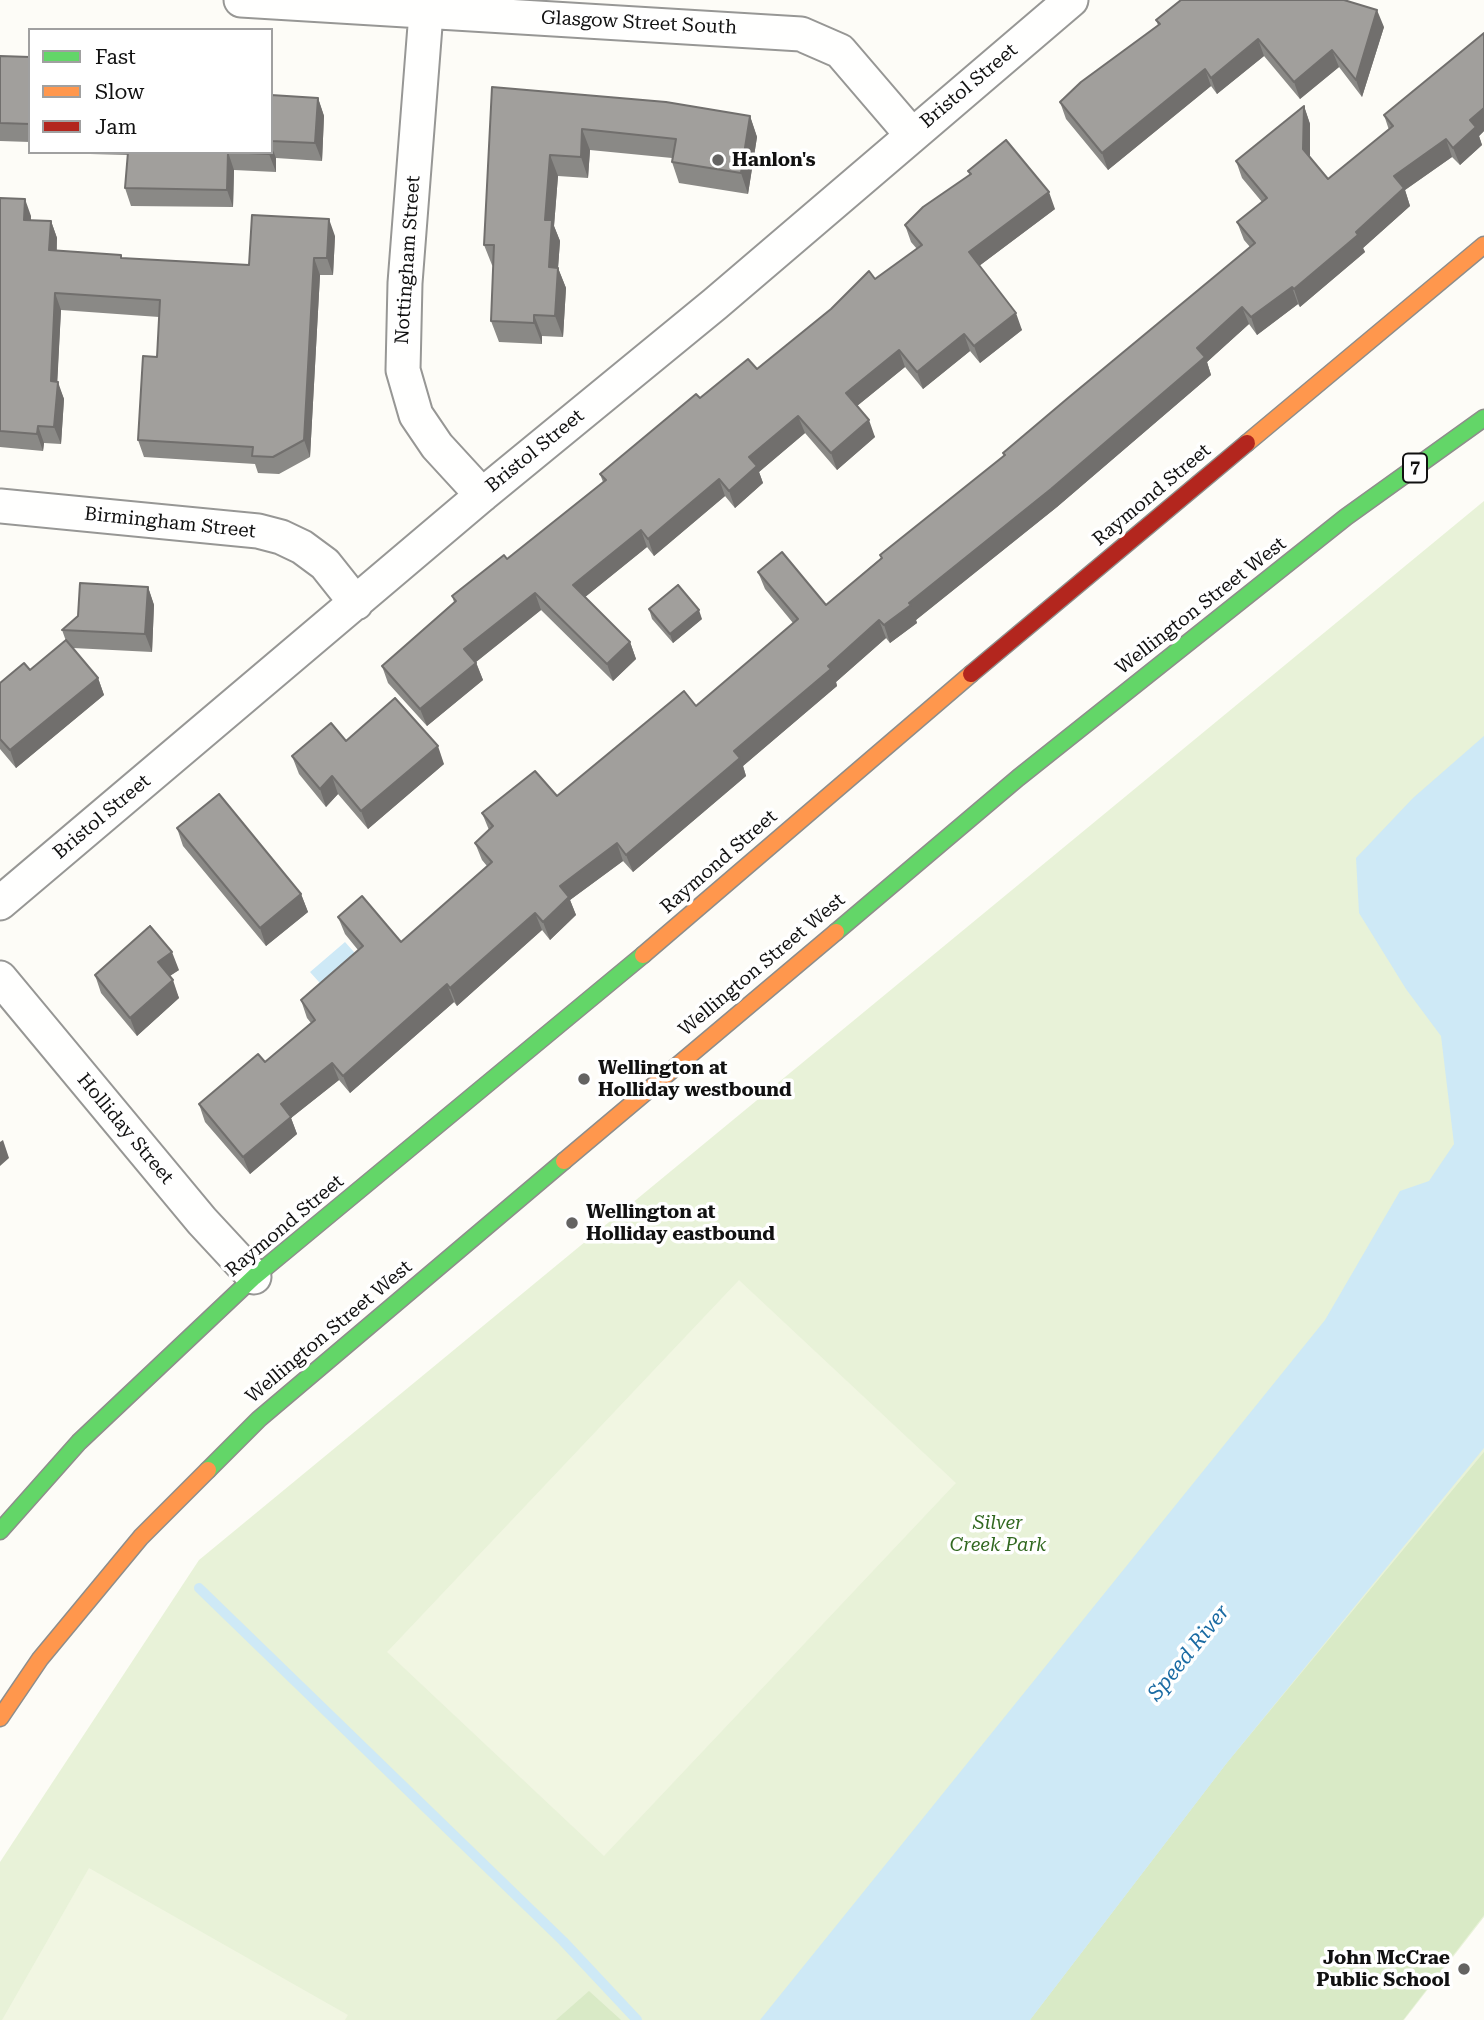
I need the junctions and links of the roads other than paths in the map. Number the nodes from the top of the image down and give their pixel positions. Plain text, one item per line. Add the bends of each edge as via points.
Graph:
1 (241, 0) edge
2 (1065, 2) edge
3 (427, 6) edge
4 (912, 135) junction
5 (1484, 245) edge
6 (1484, 418) edge
7 (482, 495) junction
8 (0, 506) edge
9 (356, 603) junction
10 (0, 903) edge
11 (0, 978) edge
12 (254, 1277) junction
13 (0, 1531) edge
14 (0, 1718) edge

1 - 3 street, Glasgow Street South
2 - 4 street, Bristol Street
3 - 4 street, Glasgow Street South via 801,34 840,51
3 - 7 street, Nottingham Street via 405,283 403,370 408,398 426,431
4 - 7 street, Bristol Street
5 - 12 main road, Raymond Street via 1030,624 548,1036
6 - 14 main road, Wellington Street West / 7 via 1346,517 1018,778 259,1419 141,1537 40,1659
7 - 9 street, Bristol Street
8 - 9 street, Birmingham Street via 258,531 302,547 325,564
9 - 10 street, Bristol Street
11 - 12 street, Holliday Street via 159,1171
12 - 13 main road, Raymond Street via 79,1442

